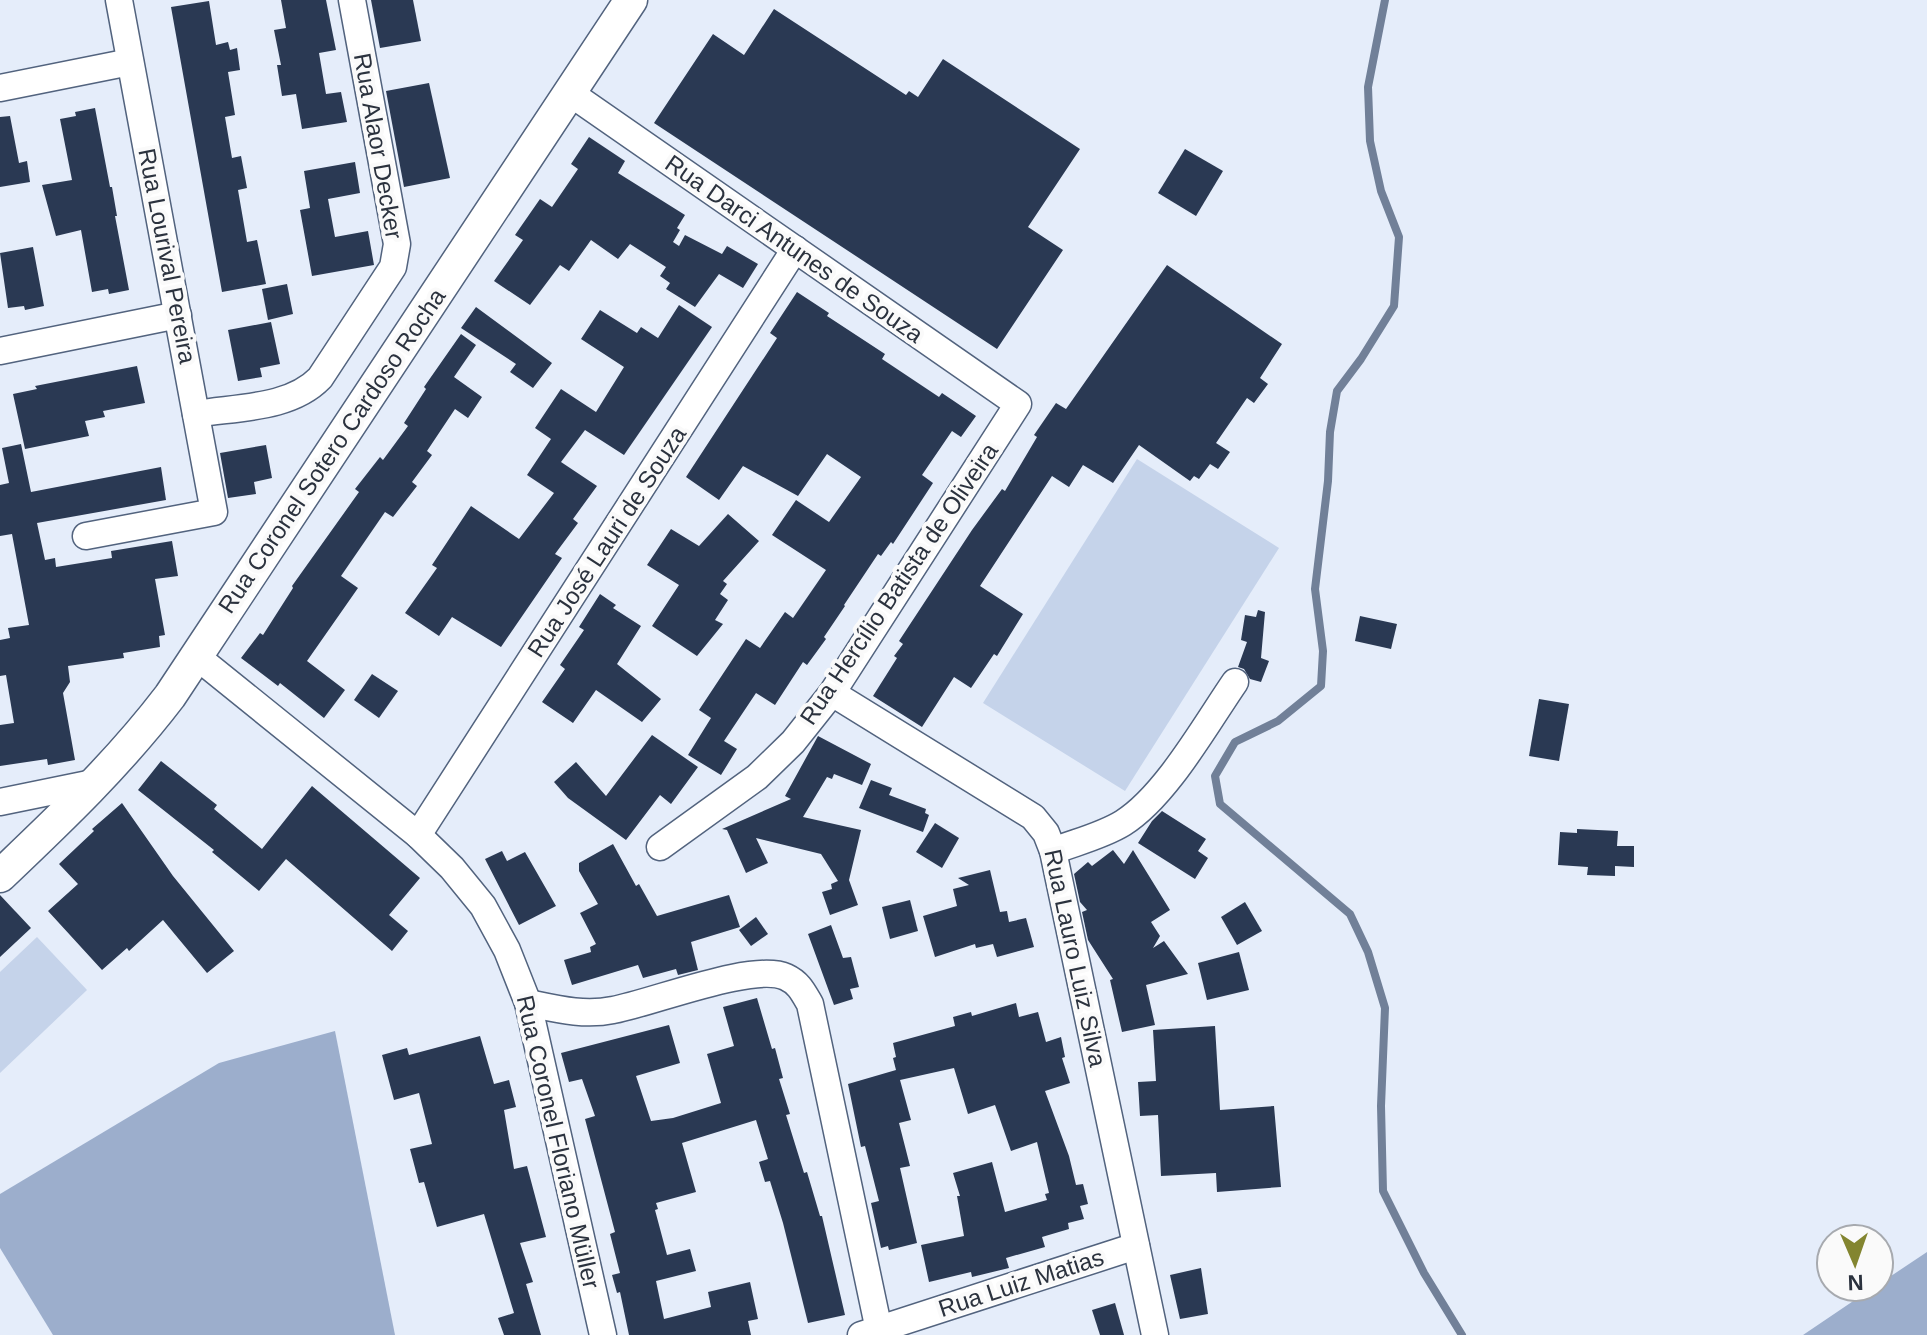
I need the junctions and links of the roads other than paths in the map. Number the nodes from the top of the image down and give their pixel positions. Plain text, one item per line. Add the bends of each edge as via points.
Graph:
1 (119, 0) edge
2 (352, 0) edge
3 (631, 0) edge
4 (130, 62) junction
5 (0, 88) edge
6 (570, 93) junction
7 (795, 249) junction
8 (178, 315) junction
9 (0, 351) edge
10 (1018, 404) joint
11 (196, 414) junction
12 (86, 536) dead end
13 (196, 656) junction
14 (1235, 682) dead end
15 (832, 693) junction
16 (98, 782) junction
17 (0, 802) edge
18 (418, 835) junction
19 (660, 847) dead end
20 (1053, 851) junction
21 (0, 876) edge
22 (528, 1003) junction
23 (1136, 1246) junction
24 (873, 1333) edge
25 (603, 1335) edge
26 (1155, 1335) edge

1 - 4 street, Rua Lourival Pereira
2 - 11 street, Rua Alaor Decker via 397,244 393,267 308,390 293,398
3 - 6 street, Rua Coronel Sotero Cardoso Rocha
4 - 5 street
4 - 8 street, Rua Lourival Pereira
6 - 7 street, Rua Darci Antunes de Souza
6 - 13 street, Rua Coronel Sotero Cardoso Rocha
7 - 10 street, Rua Darci Antunes de Souza
7 - 18 street, Rua José Lauri de Souza
8 - 9 street
8 - 11 street, Rua Lourival Pereira
10 - 15 street, Rua Hercílio Batista de Oliveira
11 - 12 street, Rua Lourival Pereira via 214,512
13 - 16 street, Rua Coronel Sotero Cardoso Rocha via 137,739
13 - 18 street, Rua Coronel Floriano Müller
14 - 20 street via 1144,805 1123,823
15 - 19 street, Rua Hercílio Batista de Oliveira via 757,777
15 - 20 street, Rua Lauro Luiz Silva via 1033,817
16 - 17 street
16 - 21 street, Rua Coronel Sotero Cardoso Rocha
18 - 22 street, Rua Coronel Floriano Müller via 483,906
20 - 23 street, Rua Lauro Luiz Silva
22 - 24 street via 579,1013 612,1011 736,977 784,975 800,986 810,1004
22 - 25 street, Rua Coronel Floriano Müller
23 - 24 street, Rua Luiz Matias
23 - 26 street, Rua Lauro Luiz Silva

